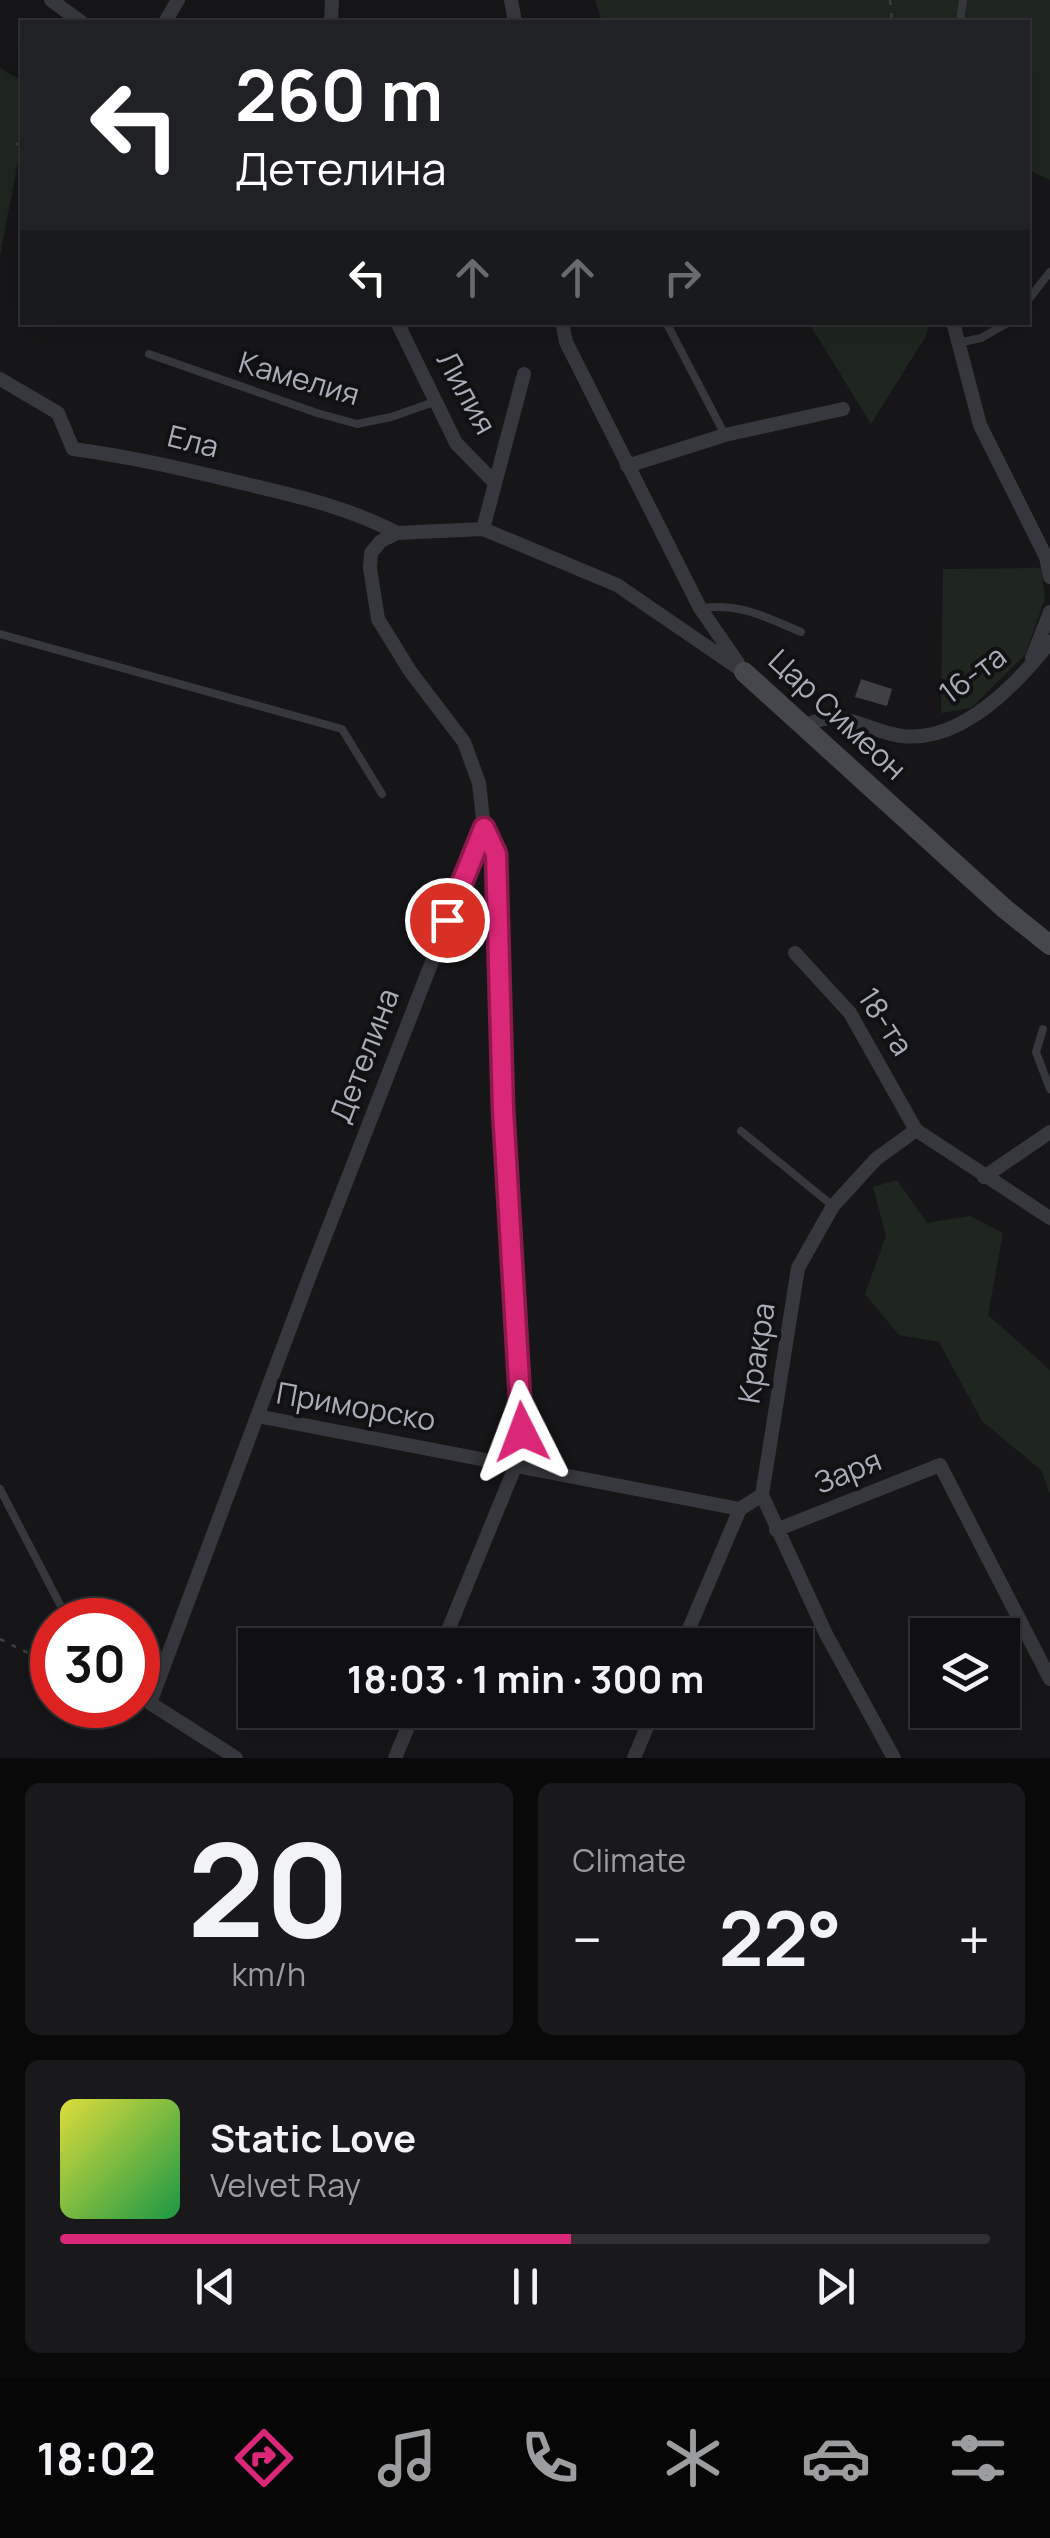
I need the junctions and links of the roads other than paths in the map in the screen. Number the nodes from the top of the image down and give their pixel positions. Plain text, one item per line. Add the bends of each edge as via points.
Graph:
1 (51, 0) edge
2 (78, 20) edge
3 (1050, 272) edge
4 (1030, 297) edge
5 (398, 325) edge
6 (563, 325) edge
7 (668, 325) edge
8 (954, 325) edge
9 (1004, 325) edge
10 (958, 343) junction
11 (150, 354) dead end
12 (524, 374) dead end
13 (0, 379) edge
14 (437, 402) junction
15 (842, 409) dead end
16 (725, 435) junction
17 (627, 466) junction
18 (495, 483) junction
19 (483, 530) junction
20 (397, 534) junction
21 (1050, 577) edge
22 (700, 608) junction
23 (1050, 612) edge
24 (801, 632) dead end
25 (0, 634) edge
26 (1050, 642) edge
27 (744, 672) junction
28 (1026, 672) junction
29 (805, 726) junction
30 (382, 794) dead end
31 (484, 828) junction
32 (1050, 945) edge
33 (795, 953) dead end
34 (1043, 1030) dead end
35 (1050, 1089) edge
36 (916, 1130) junction
37 (741, 1132) dead end
38 (1050, 1132) edge
39 (984, 1177) junction
40 (833, 1206) junction
41 (1050, 1218) edge
42 (257, 1416) junction
43 (518, 1464) junction
44 (0, 1489) edge
45 (762, 1495) junction
46 (740, 1509) junction
47 (776, 1530) junction
48 (57, 1598) edge
49 (449, 1628) edge
50 (689, 1628) edge
51 (160, 1659) edge
52 (1050, 1679) edge
53 (160, 1709) edge
54 (408, 1728) edge
55 (646, 1728) edge
56 (236, 1758) edge
57 (395, 1758) edge
58 (634, 1758) edge
59 (894, 1758) edge

1 - 2 street
3 - 4 lane
5 - 14 street, Лилия
6 - 17 street, Цар Симеон
7 - 16 lane
8 - 10 street
9 - 10 lane
10 - 21 street via 980,425
11 - 14 lane, Камелия via 357,424
12 - 18 street
13 - 20 street, Ела via 58,412 73,449 148,459 313,499
14 - 18 street, Лилия via 456,443
15 - 16 street
16 - 17 street
17 - 22 street, Цар Симеон
18 - 19 street
19 - 20 street
19 - 27 street via 617,585
20 - 31 street, Детелина via 371,554 378,619 464,742 479,783
22 - 24 lane via 746,608
22 - 27 street, Цар Симеон
23 - 28 street
25 - 30 lane via 342,730
26 - 28 street, 16-та
27 - 29 street, Цар Симеон
28 - 29 street, 16-та via 958,726 927,734 889,734 834,716
29 - 32 street, Цар Симеон
31 - 42 street, Детелина
31 - 43 street via 496,854 499,904 522,1432
33 - 36 street, 18-та via 850,1013
34 - 35 lane via 1036,1052
36 - 39 street
36 - 40 street, Кракра via 876,1158
37 - 40 lane
38 - 39 street
39 - 41 street
40 - 45 street, Кракра via 798,1268
42 - 43 street, Приморско
42 - 51 street, Детелина
43 - 46 street, Приморско
43 - 49 street
44 - 48 lane
45 - 46 street
45 - 47 street
46 - 50 street
47 - 52 street, Заря via 940,1466
47 - 59 street
53 - 56 street
54 - 57 street
55 - 58 street

